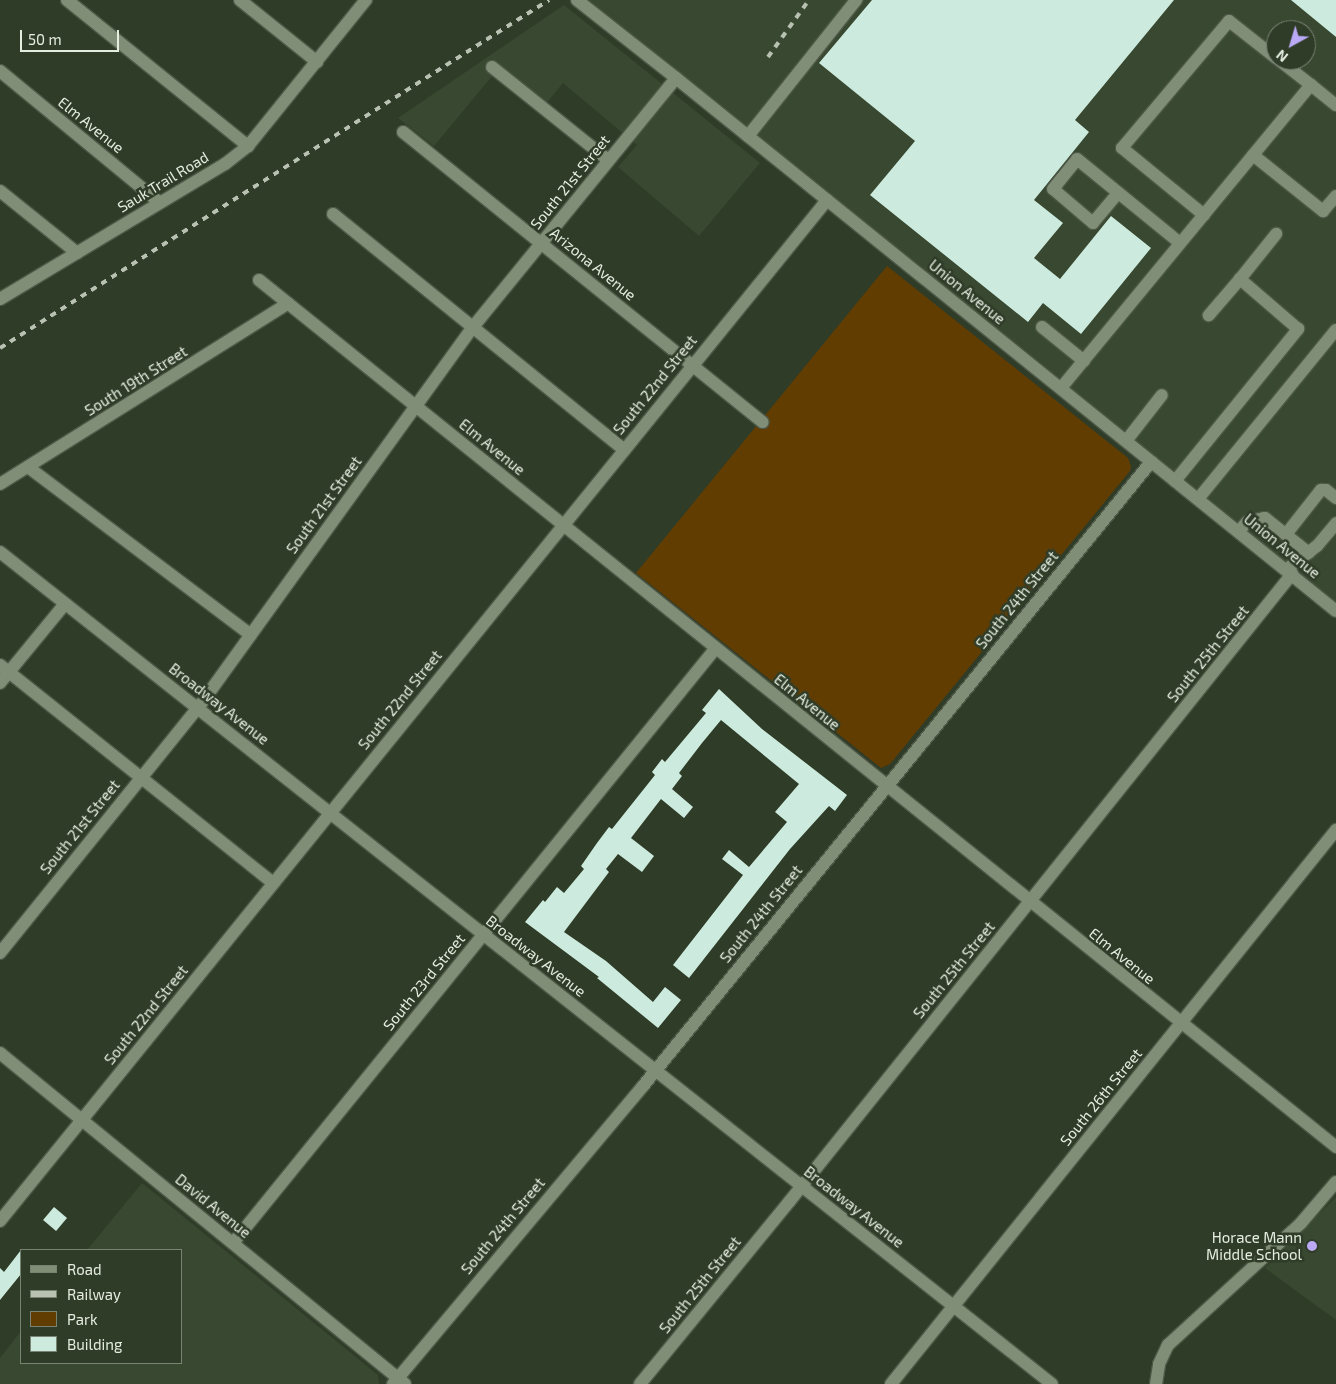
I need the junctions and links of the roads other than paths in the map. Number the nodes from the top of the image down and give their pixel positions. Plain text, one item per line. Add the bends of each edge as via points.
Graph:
1 (67, 0) edge
2 (240, 0) edge
3 (366, 0) edge
4 (576, 0) edge
5 (856, 0) edge
6 (1266, 50) edge
7 (317, 62) junction
8 (492, 67) dead end
9 (1291, 70) edge
10 (0, 72) edge
11 (676, 78) junction
12 (1311, 85) junction
13 (1336, 105) edge
14 (402, 132) dead end
15 (748, 136) junction
16 (248, 146) junction
17 (1253, 155) junction
18 (608, 160) junction
19 (0, 191) edge
20 (1118, 193) junction
21 (1336, 196) edge
22 (827, 200) junction
23 (160, 203) junction
24 (333, 214) dead end
25 (1204, 215) junction
26 (1276, 234) dead end
27 (541, 243) junction
28 (1180, 243) junction
29 (77, 253) junction
30 (1240, 279) junction
31 (260, 280) dead end
32 (0, 299) edge
33 (288, 303) junction
34 (1209, 315) dead end
35 (473, 327) junction
36 (1042, 327) dead end
37 (1336, 330) edge
38 (1084, 361) junction
39 (693, 364) junction
40 (1061, 388) junction
41 (1162, 394) dead end
42 (415, 406) junction
43 (763, 422) dead end
44 (1126, 441) junction
45 (624, 450) junction
46 (1151, 462) junction
47 (28, 466) junction
48 (1175, 481) junction
49 (0, 484) edge
50 (1336, 498) edge
51 (1198, 500) junction
52 (1336, 524) edge
53 (563, 525) junction
54 (1239, 532) junction
55 (1286, 533) junction
56 (0, 552) edge
57 (1309, 553) junction
58 (1289, 572) junction
59 (65, 604) junction
60 (1336, 610) edge
61 (251, 635) junction
62 (715, 649) junction
63 (4, 669) edge
64 (0, 684) edge
65 (198, 708) junction
66 (141, 778) junction
67 (887, 787) junction
68 (330, 813) junction
69 (1336, 830) edge
70 (273, 883) junction
71 (1030, 902) junction
72 (483, 935) junction
73 (0, 953) edge
74 (1181, 1024) junction
75 (0, 1054) edge
76 (655, 1071) junction
77 (82, 1120) junction
78 (1336, 1147) edge
79 (1336, 1182) edge
80 (802, 1186) junction
81 (0, 1221) edge
82 (233, 1243) junction
83 (954, 1306) junction
84 (398, 1382) edge
85 (640, 1384) edge
86 (891, 1384) edge
87 (1052, 1384) edge
88 (1156, 1384) edge

1 - 16 street
2 - 7 street
3 - 7 street
4 - 11 street, Union Avenue
5 - 15 street
6 - 25 street via 1228,21 1122,148
7 - 16 street, Sauk Trail Road
8 - 18 street
9 - 12 street
10 - 23 street, Elm Avenue
11 - 15 street, Union Avenue
11 - 18 street, South 21st Street
12 - 13 street
12 - 17 street
14 - 27 street, Arizona Avenue
15 - 22 street, Union Avenue
16 - 23 street, Sauk Trail Road via 225,164
17 - 21 street via 1323,211
17 - 25 street
18 - 27 street, South 21st Street
19 - 29 street
20 - 20 street via 1093,223 1053,189 1077,159
20 - 28 street
22 - 39 street, South 22nd Street
22 - 40 street, Union Avenue
23 - 29 street, Sauk Trail Road
24 - 35 street
25 - 28 street
26 - 30 street
27 - 35 street, South 21st Street
27 - 39 street, Arizona Avenue
28 - 38 street
29 - 32 street, Sauk Trail Road
30 - 34 street
30 - 48 street via 1298,330
31 - 33 street, Elm Avenue
33 - 42 street, Elm Avenue
33 - 47 street, South 19th Street
35 - 42 street, South 21st Street
35 - 45 street
36 - 38 street
37 - 51 street
38 - 40 street
39 - 43 street, Arizona Avenue
39 - 45 street, South 22nd Street
40 - 44 street, Union Avenue
41 - 44 street
42 - 53 street, Elm Avenue
42 - 61 street, South 21st Street
44 - 46 street, Union Avenue
45 - 53 street, South 22nd Street
46 - 48 street, Union Avenue
46 - 67 street, South 24th Street
47 - 49 street, South 19th Street
47 - 61 street
48 - 51 street, Union Avenue
50 - 55 street via 1321,490
51 - 54 street, Union Avenue
52 - 57 street, South 25th Street
53 - 62 street, Elm Avenue
53 - 68 street, South 22nd Street
54 - 55 street via 1247,522 1264,518
54 - 58 street, Union Avenue
55 - 57 street
56 - 59 street, Broadway Avenue
57 - 58 street, South 25th Street
58 - 60 street, Union Avenue
58 - 71 street, South 25th Street
59 - 63 street
59 - 65 street, Broadway Avenue
61 - 65 street, South 21st Street
62 - 67 street, Elm Avenue
62 - 72 street, South 23rd Street
63 - 64 street
63 - 66 street
65 - 66 street, South 21st Street
65 - 68 street, Broadway Avenue
66 - 70 street
66 - 73 street, South 21st Street
67 - 71 street, Elm Avenue
67 - 76 street, South 24th Street
68 - 70 street, South 22nd Street
68 - 72 street, Broadway Avenue
69 - 74 street, South 26th Street
70 - 77 street, South 22nd Street
71 - 74 street, Elm Avenue
71 - 80 street, South 25th Street
72 - 76 street, Broadway Avenue
72 - 82 street, South 23rd Street
74 - 78 street, Elm Avenue
74 - 83 street, South 26th Street
75 - 77 street, David Avenue
76 - 80 street, Broadway Avenue
76 - 84 street, South 24th Street
77 - 81 street, South 22nd Street
77 - 82 street, David Avenue
79 - 88 street via 1294,1229 1168,1345 1159,1364
80 - 83 street, Broadway Avenue
80 - 85 street, South 25th Street
82 - 84 street, David Avenue
83 - 86 street, South 26th Street
83 - 87 street, Broadway Avenue

